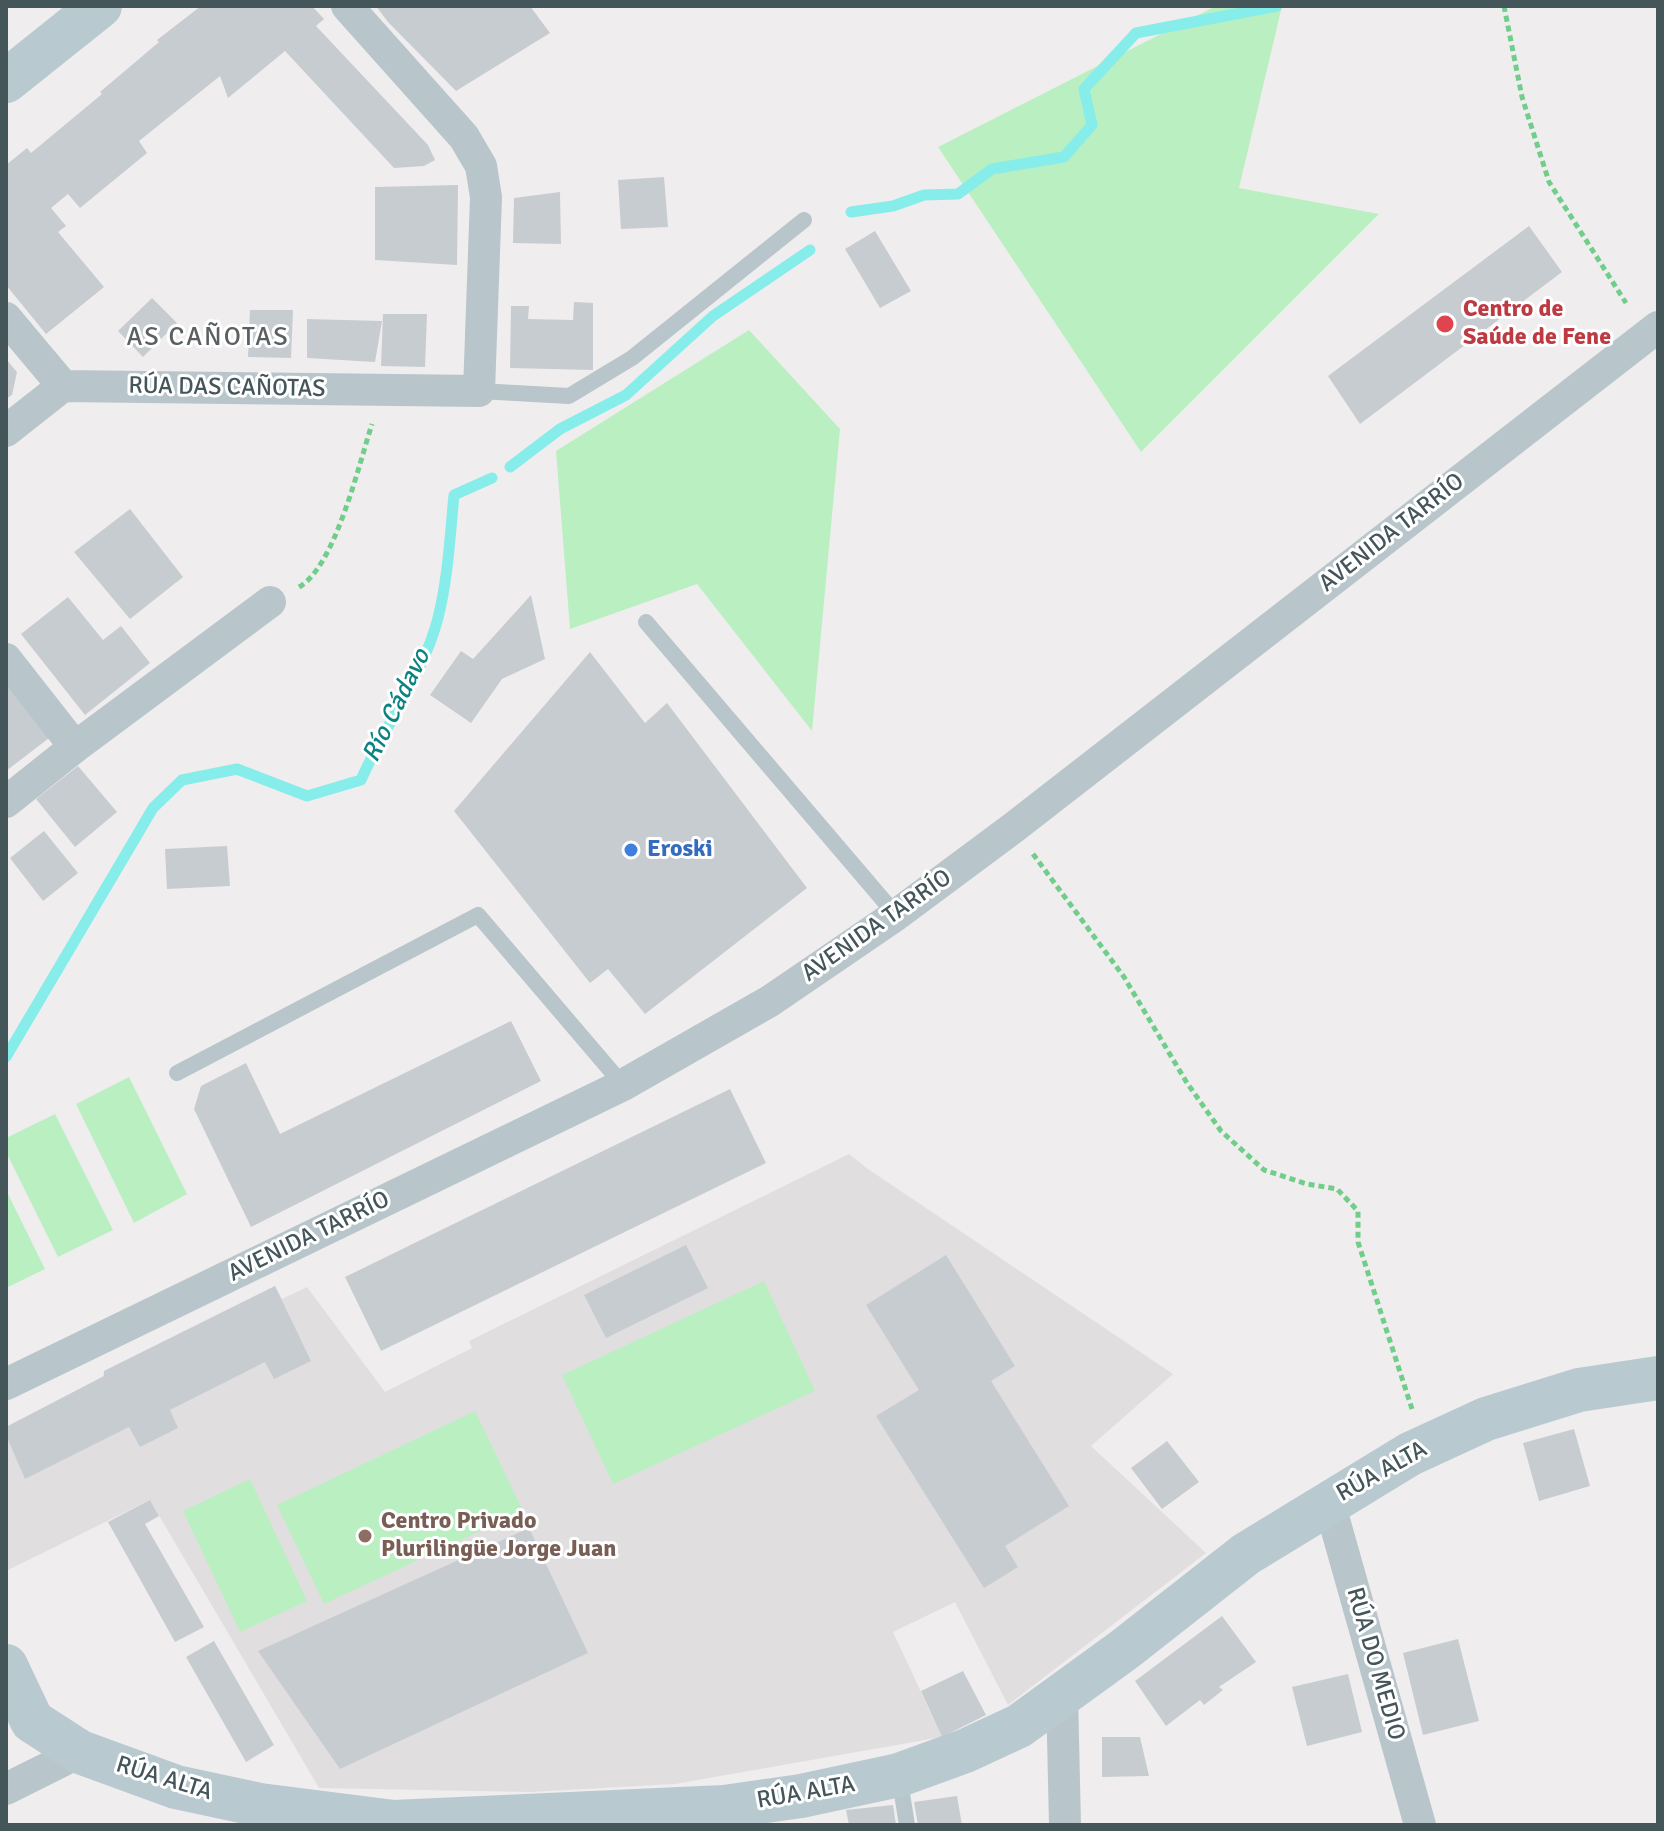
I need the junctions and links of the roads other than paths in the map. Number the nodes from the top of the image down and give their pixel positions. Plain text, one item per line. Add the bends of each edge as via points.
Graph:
1 (100, 6) edge
2 (347, 6) edge
3 (6, 81) edge
4 (804, 220) dead end
5 (6, 318) edge
6 (1658, 327) edge
7 (63, 386) junction
8 (479, 391) junction
9 (6, 431) edge
10 (270, 602) road end
11 (646, 622) dead end
12 (6, 659) edge
13 (75, 747) junction
14 (6, 802) edge
15 (896, 915) junction
16 (177, 1073) dead end
17 (623, 1085) junction
18 (1658, 1378) edge
19 (6, 1384) edge
20 (1329, 1502) junction
21 (6, 1666) edge
22 (1062, 1694) junction
23 (80, 1752) junction
24 (899, 1775) junction
25 (6, 1789) edge
26 (907, 1825) edge
27 (1065, 1825) edge
28 (1420, 1825) edge

1 - 3 street
2 - 8 street via 464,137 481,166 486,197
4 - 8 lane via 632,358 569,396
5 - 7 street
6 - 15 street, AVENIDA TARRÍO
7 - 8 street, RÚA DAS CAÑOTAS
7 - 9 street
10 - 13 street
11 - 15 lane
12 - 13 street
13 - 14 street
15 - 17 street, AVENIDA TARRÍO via 770,1001
16 - 17 lane via 478,915
17 - 19 street, AVENIDA TARRÍO
18 - 20 street, RÚA ALTA via 1579,1390 1486,1419
20 - 22 street, RÚA ALTA via 1246,1554
20 - 28 street, RÚA DO MEDIO
21 - 23 street, RÚA ALTA via 32,1721
22 - 24 street, RÚA ALTA via 1019,1726
22 - 27 street
23 - 24 street, RÚA ALTA via 176,1787 260,1805 394,1822 724,1807
23 - 25 street
24 - 26 lane

